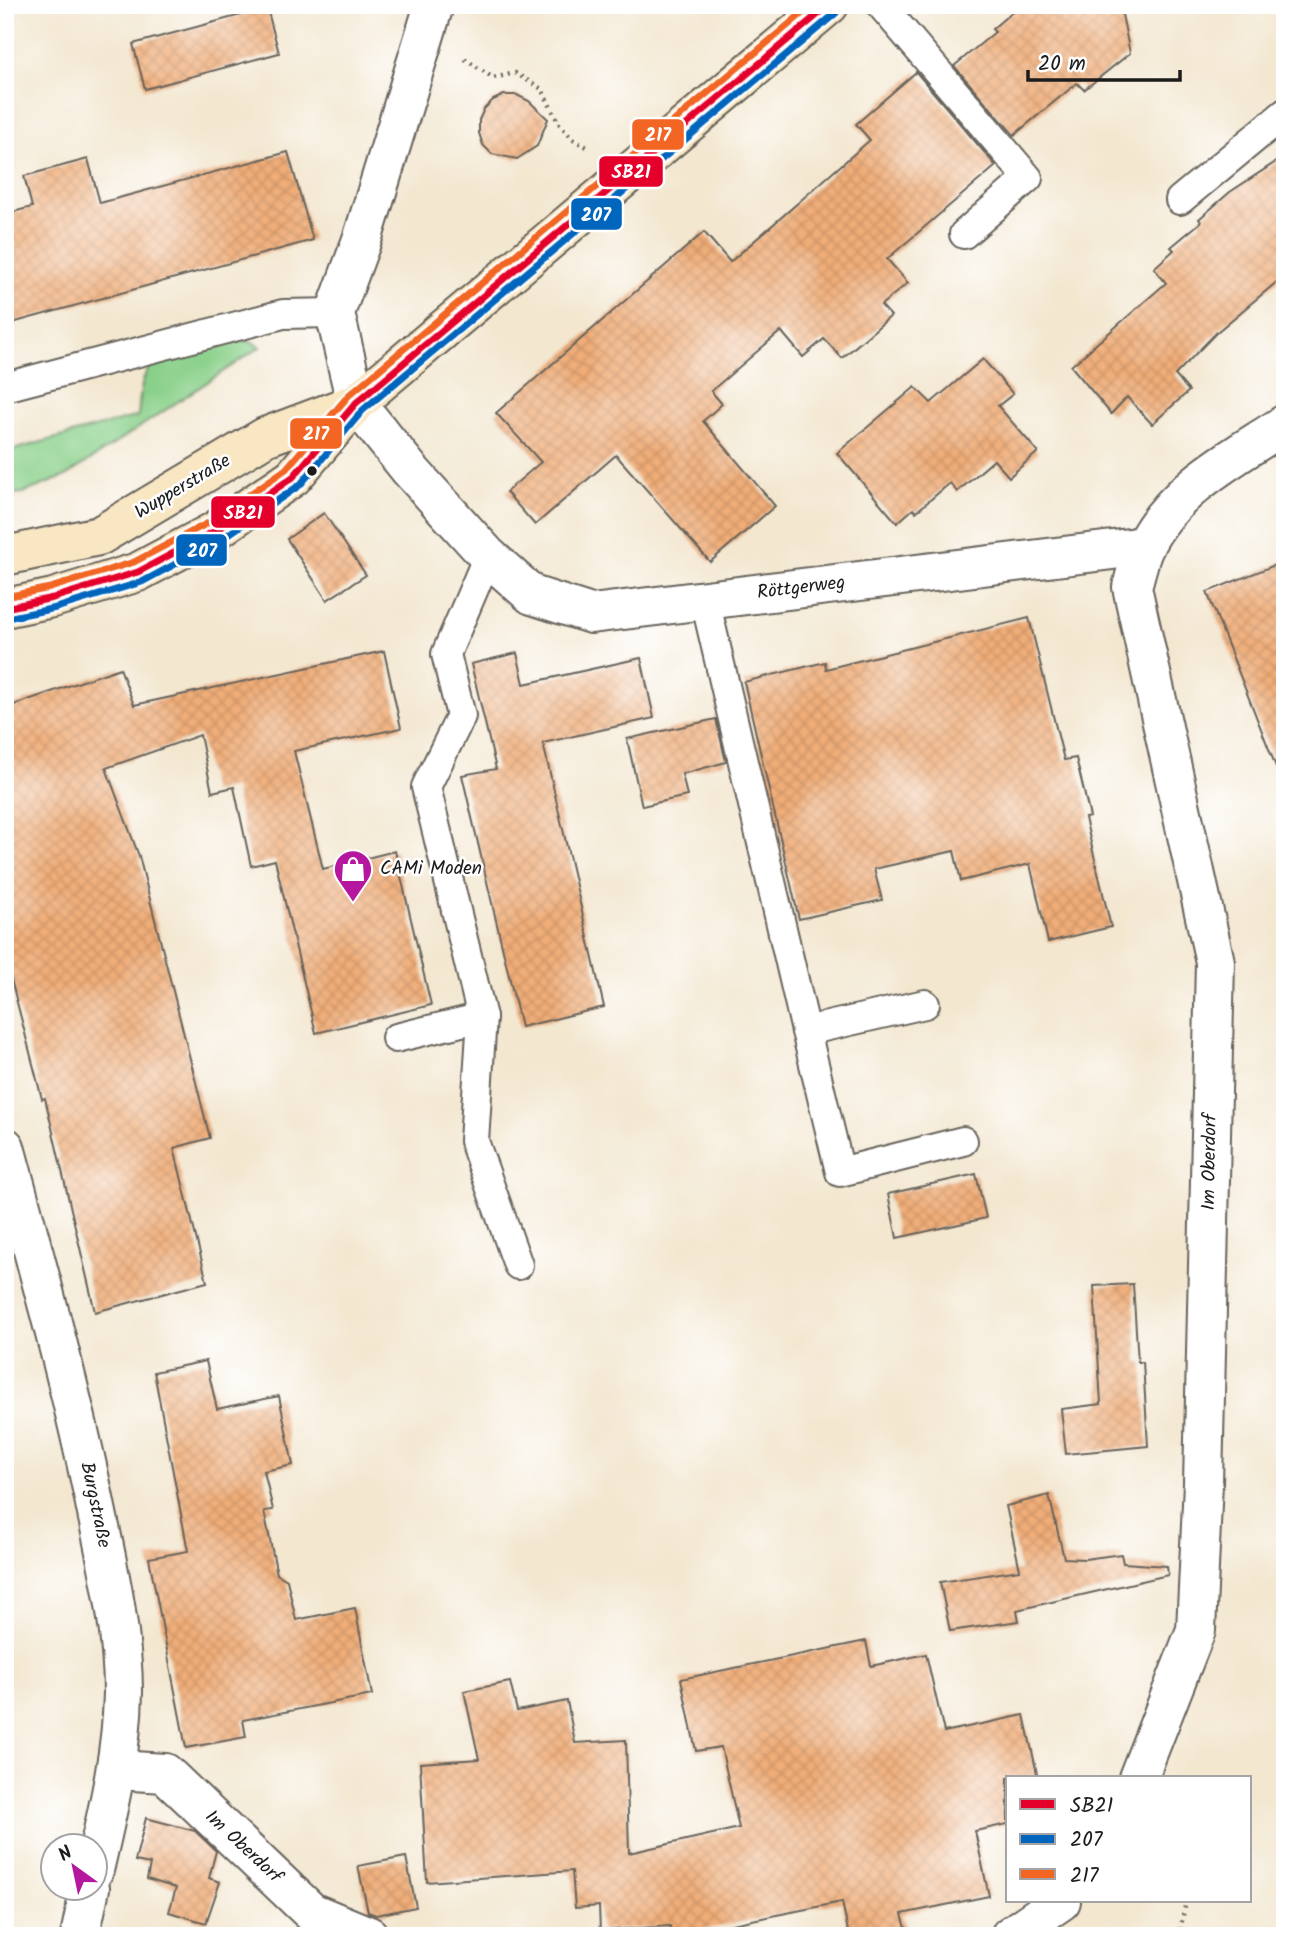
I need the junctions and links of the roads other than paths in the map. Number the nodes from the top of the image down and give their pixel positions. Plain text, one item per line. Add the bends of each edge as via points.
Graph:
1 (830, 5) edge
2 (881, 5) edge
3 (430, 19) edge
4 (1285, 113) edge
5 (1180, 200) dead end
6 (964, 234) dead end
7 (335, 313) junction
8 (5, 387) edge
9 (356, 403) junction
10 (1285, 424) edge
11 (1145, 546) junction
12 (5, 556) edge
13 (488, 556) junction
14 (705, 600) junction
15 (5, 608) edge
16 (925, 1004) dead end
17 (482, 1017) junction
18 (806, 1031) junction
19 (396, 1038) dead end
20 (963, 1142) dead end
21 (5, 1147) edge
22 (517, 1265) dead end
23 (117, 1770) junction
24 (1139, 1776) edge
25 (103, 1832) edge
26 (87, 1902) edge
27 (1060, 1902) edge
28 (80, 1936) edge
29 (369, 1936) edge
30 (1010, 1936) edge

1 - 9 main road, Wupperstraße
2 - 6 lane via 1028,178
3 - 7 street
4 - 5 lane
7 - 8 lane via 283,314
7 - 9 street
9 - 12 main road, Wupperstraße via 265,437 99,536
9 - 13 street, Röttgerweg
9 - 15 main road, Wupperstraße via 293,477 215,531 138,572
10 - 11 street via 1205,476 1172,506
11 - 14 street, Röttgerweg
11 - 24 street, Im Oberdorf via 1132,587 1215,962 1203,1483 1195,1630
13 - 14 street, Röttgerweg via 531,595 591,614
13 - 17 lane via 446,654 461,716 426,787
14 - 18 lane
16 - 18 lane
17 - 19 lane
17 - 22 lane via 474,1141
18 - 20 lane via 840,1172
21 - 23 street, Burgstraße via 77,1415 114,1596 123,1688
23 - 25 street, Burgstraße
23 - 29 street, Im Oberdorf via 165,1773 311,1912
26 - 28 street
27 - 30 street

